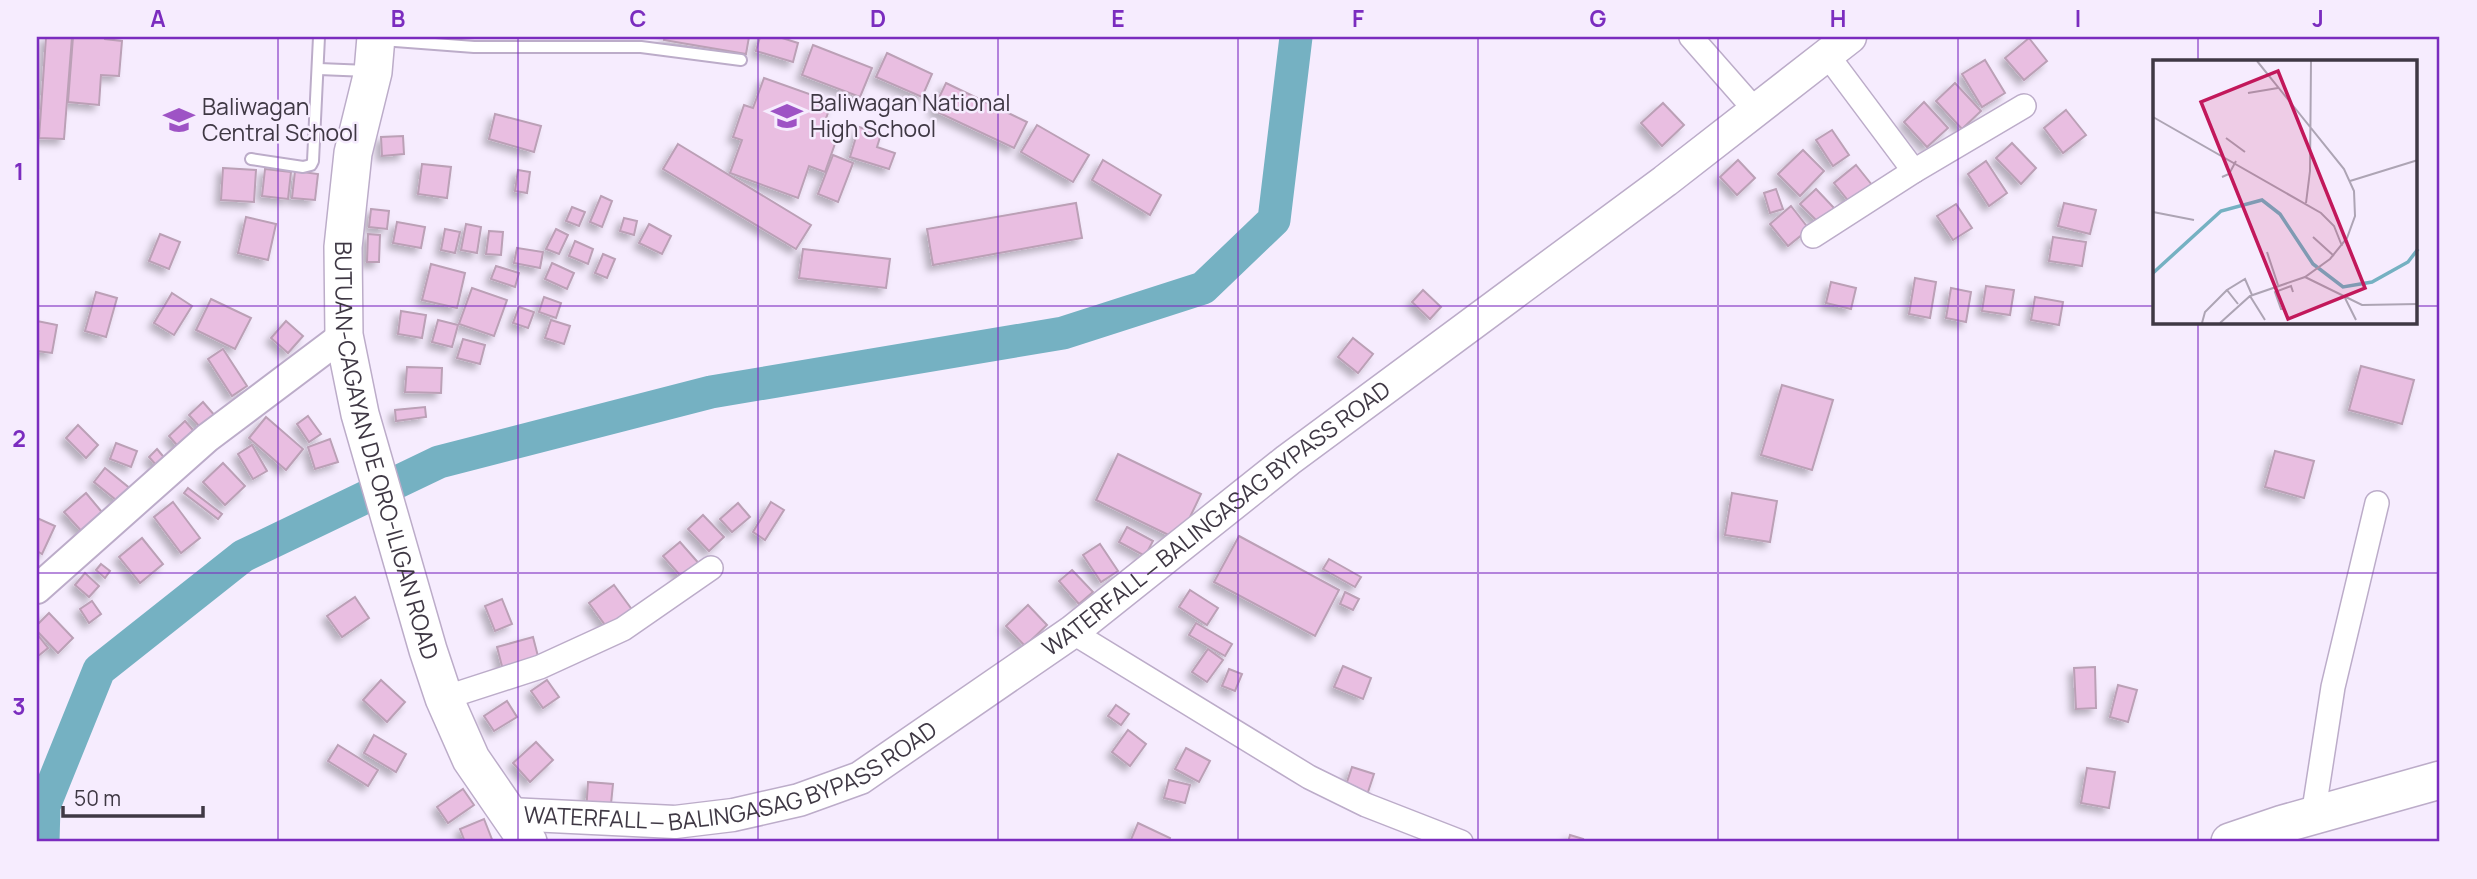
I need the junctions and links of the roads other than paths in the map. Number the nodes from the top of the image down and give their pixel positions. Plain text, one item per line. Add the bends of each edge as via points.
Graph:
1 (319, 37) edge
2 (1692, 37) edge
3 (1839, 46) edge
4 (375, 49) edge
5 (741, 60) dead end
6 (318, 69) junction
7 (2024, 106) dead end
8 (1756, 111) junction
9 (251, 159) dead end
10 (1914, 171) junction
11 (1814, 236) dead end
12 (344, 335) junction
13 (2377, 503) dead end
14 (711, 568) dead end
15 (37, 589) edge
16 (1072, 632) junction
17 (444, 698) junction
18 (2440, 780) edge
19 (2314, 816) junction
20 (518, 828) edge
21 (1461, 842) edge
22 (2230, 842) edge

1 - 6 lane
2 - 8 street
3 - 8 main road, WATERFALL ‒ BALINGASAG BYPASS ROAD
3 - 10 street
4 - 5 lane via 641,47
4 - 6 lane
4 - 12 highway, BUTUAN-CAGAYAN DE ORO-ILIGAN ROAD via 353,153 343,247
6 - 9 lane via 311,165
7 - 10 street
8 - 16 main road, WATERFALL ‒ BALINGASAG BYPASS ROAD via 1289,460
10 - 11 street
12 - 15 street via 207,438
12 - 17 highway, BUTUAN-CAGAYAN DE ORO-ILIGAN ROAD via 360,414
13 - 19 street via 2333,687
14 - 17 street via 623,629 540,667
16 - 20 main road, WATERFALL ‒ BALINGASAG BYPASS ROAD via 860,778 799,800 675,822
16 - 21 street via 1309,777
17 - 20 highway, BUTUAN-CAGAYAN DE ORO-ILIGAN ROAD via 471,759
18 - 19 highway
19 - 22 highway

